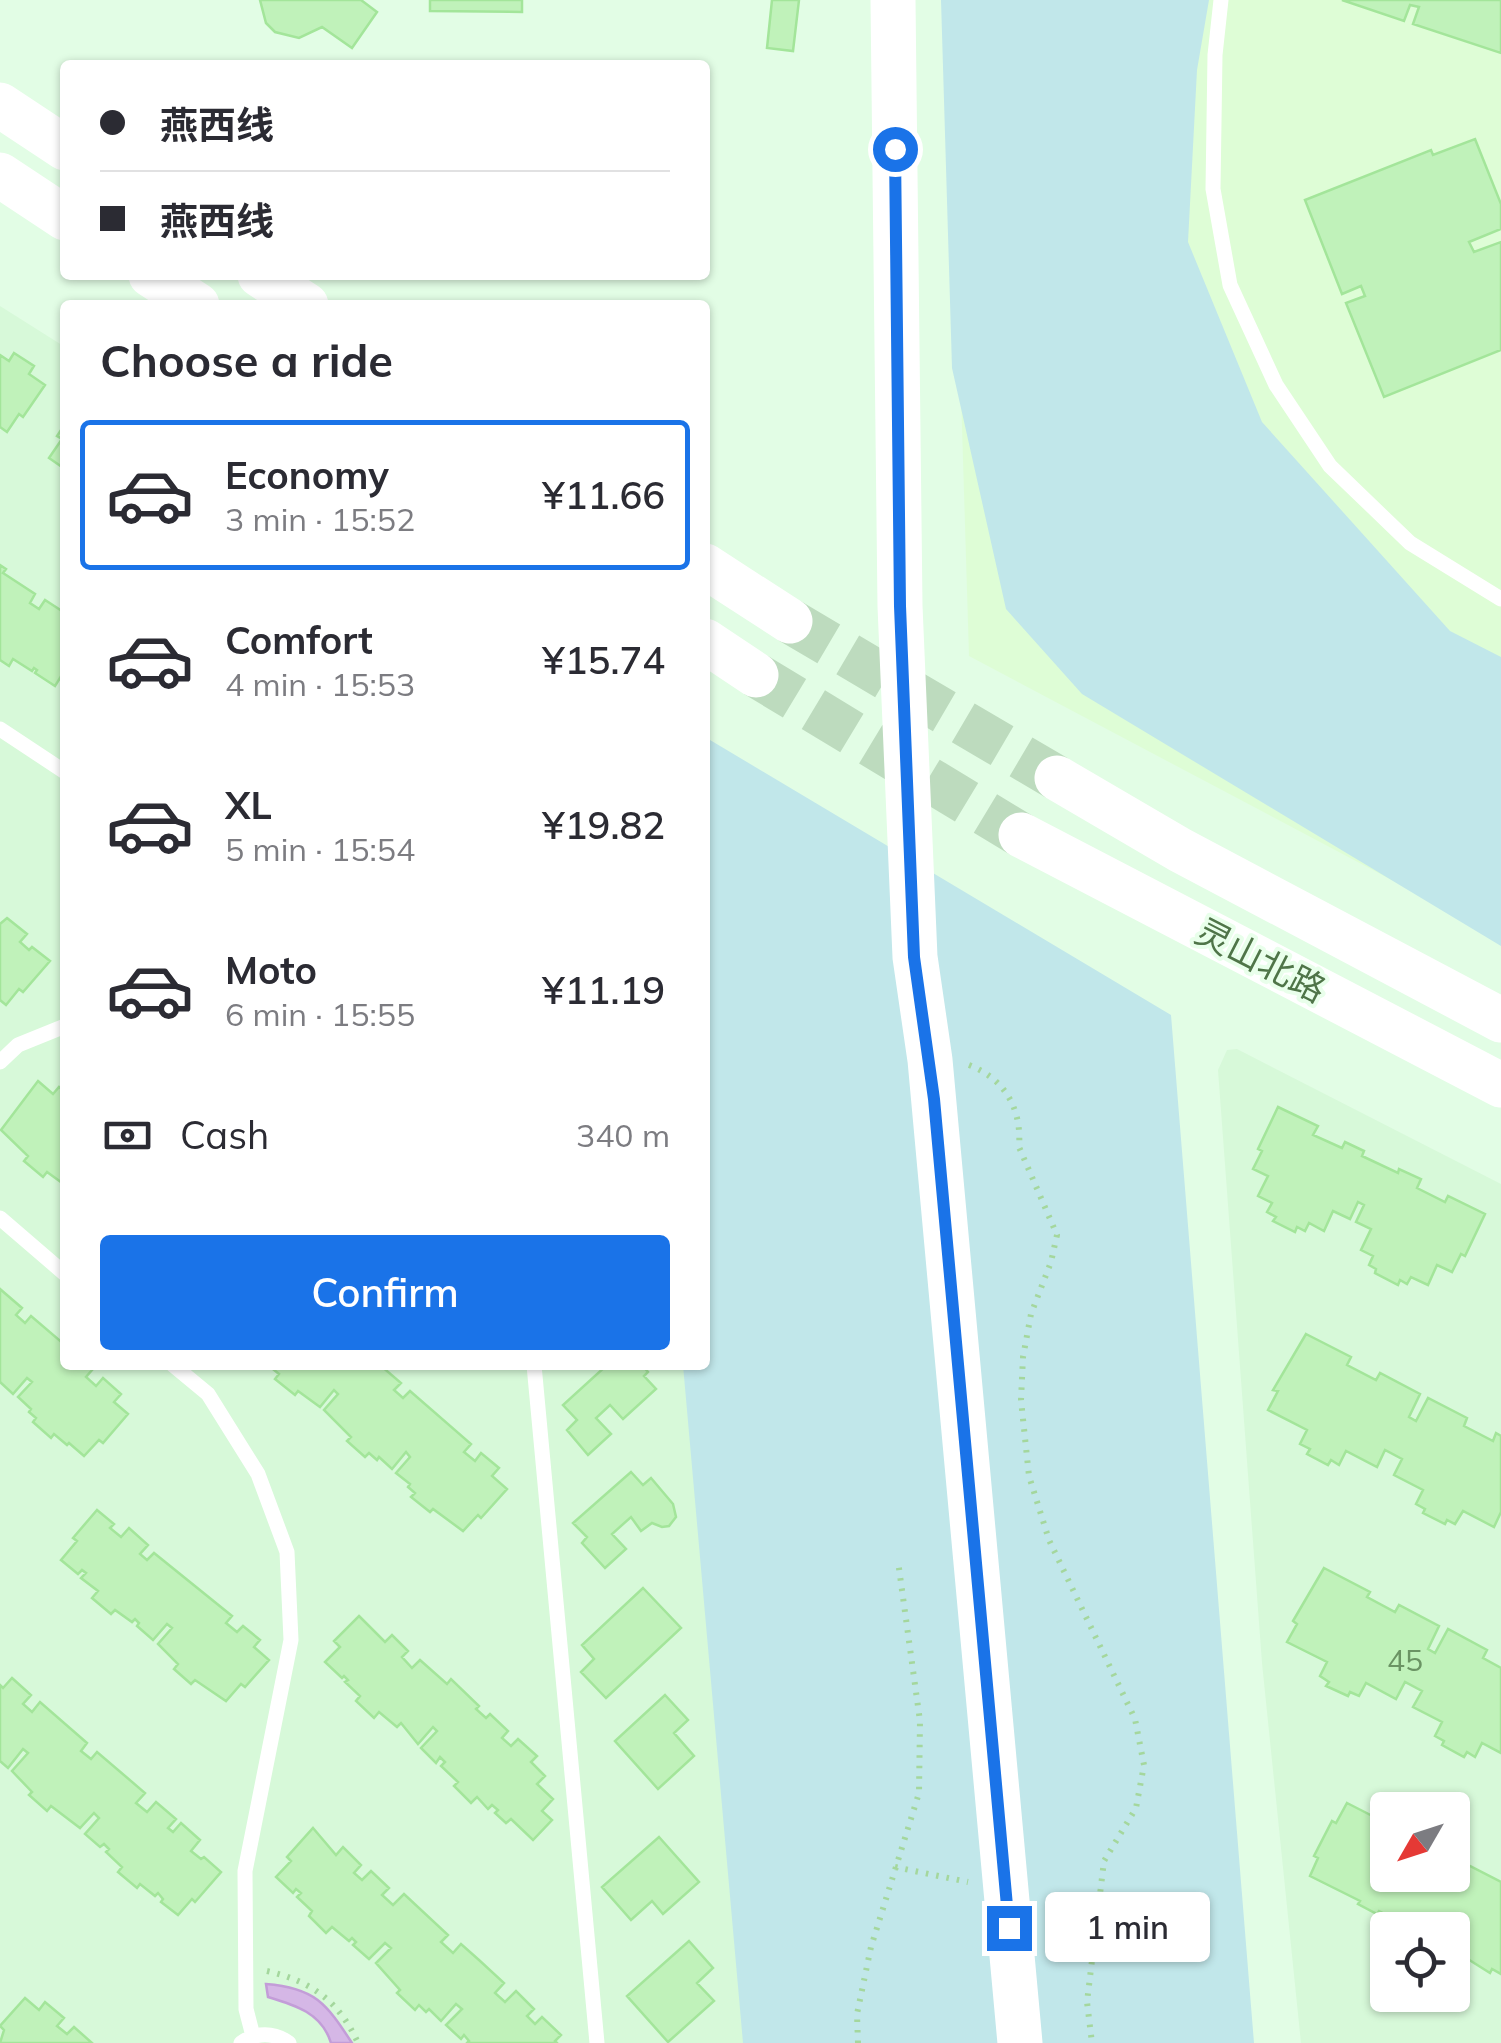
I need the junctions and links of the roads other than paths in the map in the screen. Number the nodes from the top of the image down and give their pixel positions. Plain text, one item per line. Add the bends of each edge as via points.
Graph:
1 (894, 0) edge
2 (1221, 0) edge
3 (0, 105) edge
4 (60, 145) edge
5 (0, 175) edge
6 (60, 215) edge
7 (159, 280) edge
8 (268, 280) edge
9 (189, 300) edge
10 (298, 300) edge
11 (710, 569) edge
12 (1501, 599) edge
13 (790, 621) tunnel mouth
14 (710, 644) edge
15 (756, 674) tunnel mouth
16 (0, 730) edge
17 (60, 769) edge
18 (1057, 778) tunnel mouth
19 (1021, 836) tunnel mouth
20 (1501, 1020) edge
21 (60, 1028) edge
22 (0, 1062) edge
23 (1501, 1085) edge
24 (0, 1218) edge
25 (60, 1270) edge
26 (180, 1370) edge
27 (534, 1370) edge
28 (247, 2040) edge
29 (289, 2043) edge
30 (598, 2043) edge
31 (1020, 2043) edge

1 - 31 main road via 900,606 914,957 930,1060
2 - 12 lane via 1212,189 1230,285 1276,385 1330,466 1410,542
3 - 4 main road
5 - 6 main road
7 - 9 main road
8 - 10 main road
11 - 13 main road
14 - 15 main road
16 - 17 lane
18 - 20 main road, 灵山北路
19 - 23 main road, 灵山北路
21 - 22 lane via 18,1045
24 - 25 lane
26 - 28 lane via 208,1394 258,1474 287,1552 291,1640 245,1870
27 - 30 lane
28 - 29 lane via 272,2034

